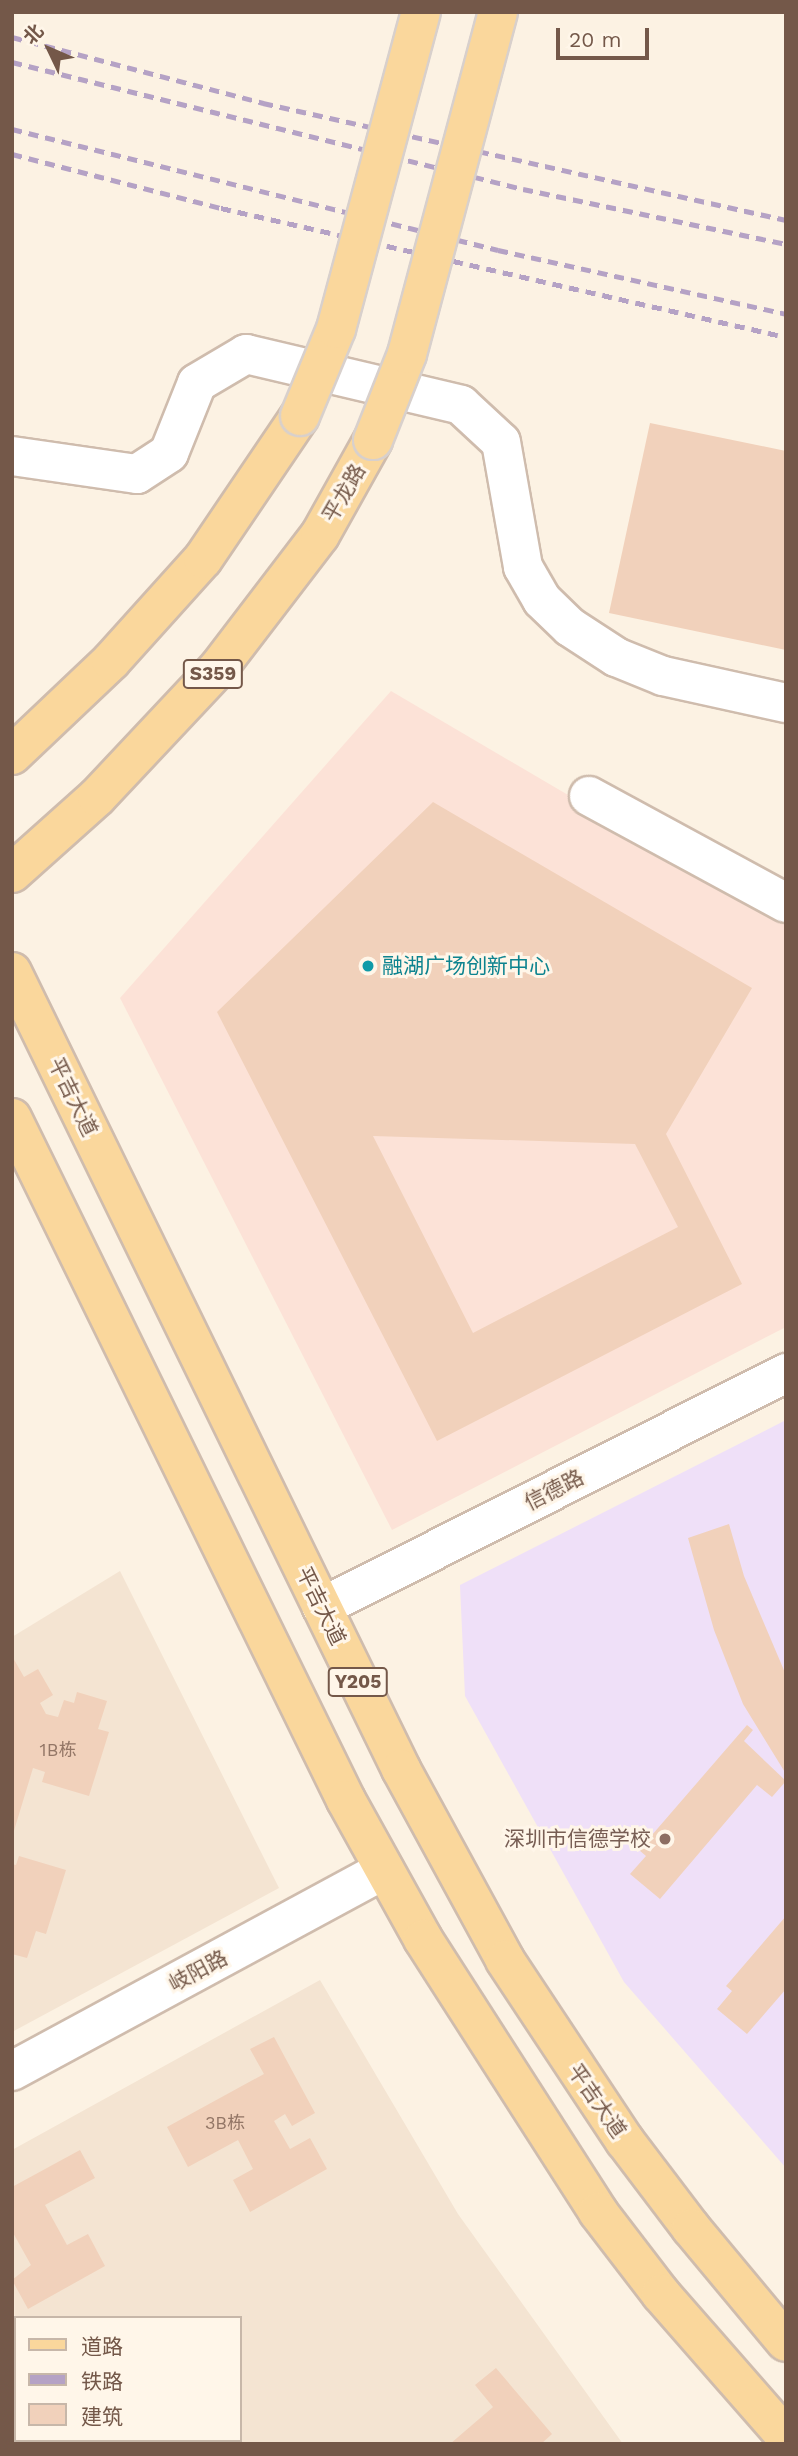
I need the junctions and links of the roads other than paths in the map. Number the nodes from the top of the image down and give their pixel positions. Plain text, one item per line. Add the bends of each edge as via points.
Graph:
1 (421, 12) edge
2 (498, 12) edge
3 (12, 456) edge
4 (786, 703) edge
5 (12, 755) edge
6 (589, 796) dead end
7 (12, 873) edge
8 (786, 903) edge
9 (12, 972) edge
10 (15, 1125) edge
11 (786, 1373) edge
12 (322, 1607) junction
13 (384, 1870) junction
14 (12, 2071) edge
15 (786, 2342) edge
16 (786, 2437) edge

1 - 5 main road, bridge via 336,328 299,416 242,508 170,599
2 - 7 main road, 平龙路 / S359, bridge via 407,354 373,440 320,535 219,667 97,797
3 - 4 street via 138,474 169,453 197,383 246,354 461,405 501,442 523,567 542,600 570,628 616,657 663,676
6 - 8 street
9 - 12 main road, 平吉大道 / Y205
10 - 13 main road, Y205
11 - 12 street, 信德路
12 - 15 main road, 平吉大道 / Y205 via 449,1859 562,2052 691,2228
13 - 14 street, 岐阳路
13 - 16 main road, Y205 via 479,2032 598,2212 660,2294

